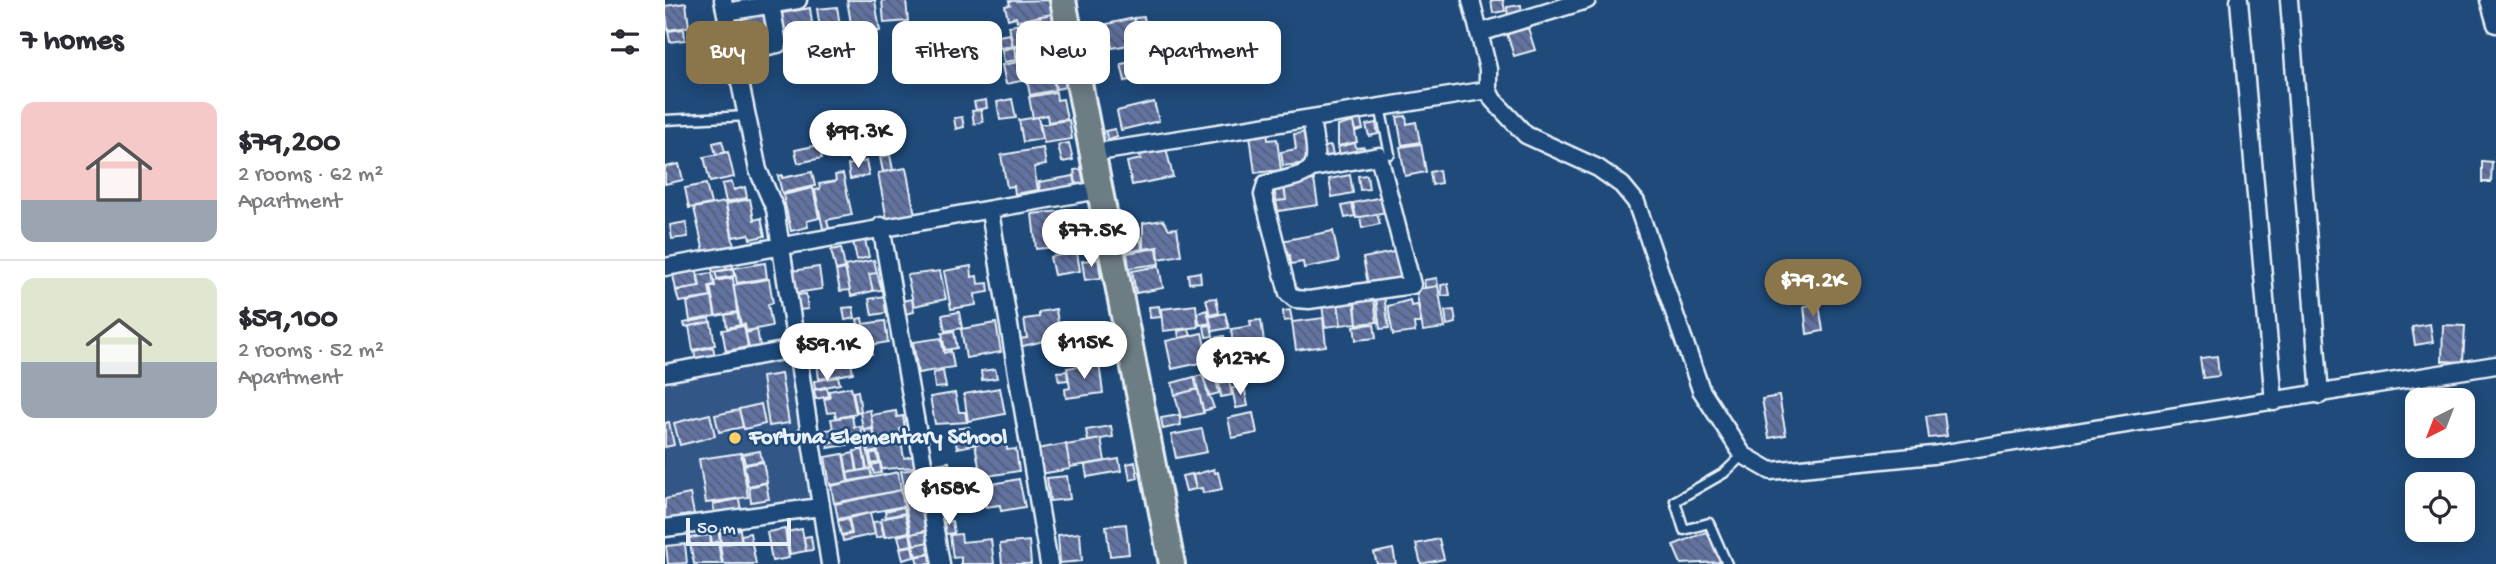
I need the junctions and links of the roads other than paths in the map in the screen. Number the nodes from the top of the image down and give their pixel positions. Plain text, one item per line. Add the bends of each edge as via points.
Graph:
1 (798, 0) edge
2 (1063, 0) edge
3 (1471, 0) edge
4 (1587, 0) edge
5 (2239, 0) edge
6 (2289, 0) edge
7 (2489, 0) edge
8 (771, 4) junction
9 (724, 6) edge
10 (2496, 24) edge
11 (1479, 33) junction
12 (769, 46) edge
13 (741, 84) edge
14 (1488, 90) junction
15 (1380, 107) junction
16 (748, 116) junction
17 (1311, 119) junction
18 (665, 120) edge
19 (1092, 153) junction
20 (1390, 154) dead end
21 (1313, 167) junction
22 (1099, 190) junction
23 (990, 212) junction
24 (881, 226) junction
25 (779, 246) junction
26 (665, 267) edge
27 (794, 349) junction
28 (2496, 365) edge
29 (665, 373) edge
30 (2320, 395) junction
31 (2274, 402) junction
32 (1743, 455) junction
33 (820, 507) junction
34 (665, 528) edge
35 (830, 564) edge
36 (941, 564) edge
37 (1049, 564) edge
38 (1169, 564) edge
39 (1727, 564) edge

1 - 8 street
2 - 19 main road
3 - 11 street
4 - 11 street
5 - 31 street
6 - 30 street
7 - 10 street
8 - 9 street
8 - 12 street via 778,44
11 - 14 street
13 - 16 street
14 - 15 street
14 - 32 street via 1526,135 1598,168 1636,202 1701,390
15 - 17 street
15 - 20 lane
16 - 18 lane
16 - 25 street via 758,170 775,209
17 - 19 street
17 - 21 street via 1317,152
19 - 22 main road
21 - 21 street via 1378,156 1412,285 1309,300 1288,293 1263,195 1266,184 1308,174
22 - 23 street
22 - 38 main road
23 - 24 street
23 - 37 street
24 - 25 street
24 - 36 street
25 - 26 street
25 - 27 street
27 - 29 street
27 - 33 street
28 - 30 street
30 - 31 street
31 - 32 street via 1809,470 1771,471
32 - 39 lane via 1724,473 1675,501 1684,530 1709,523
33 - 34 street
33 - 35 street

